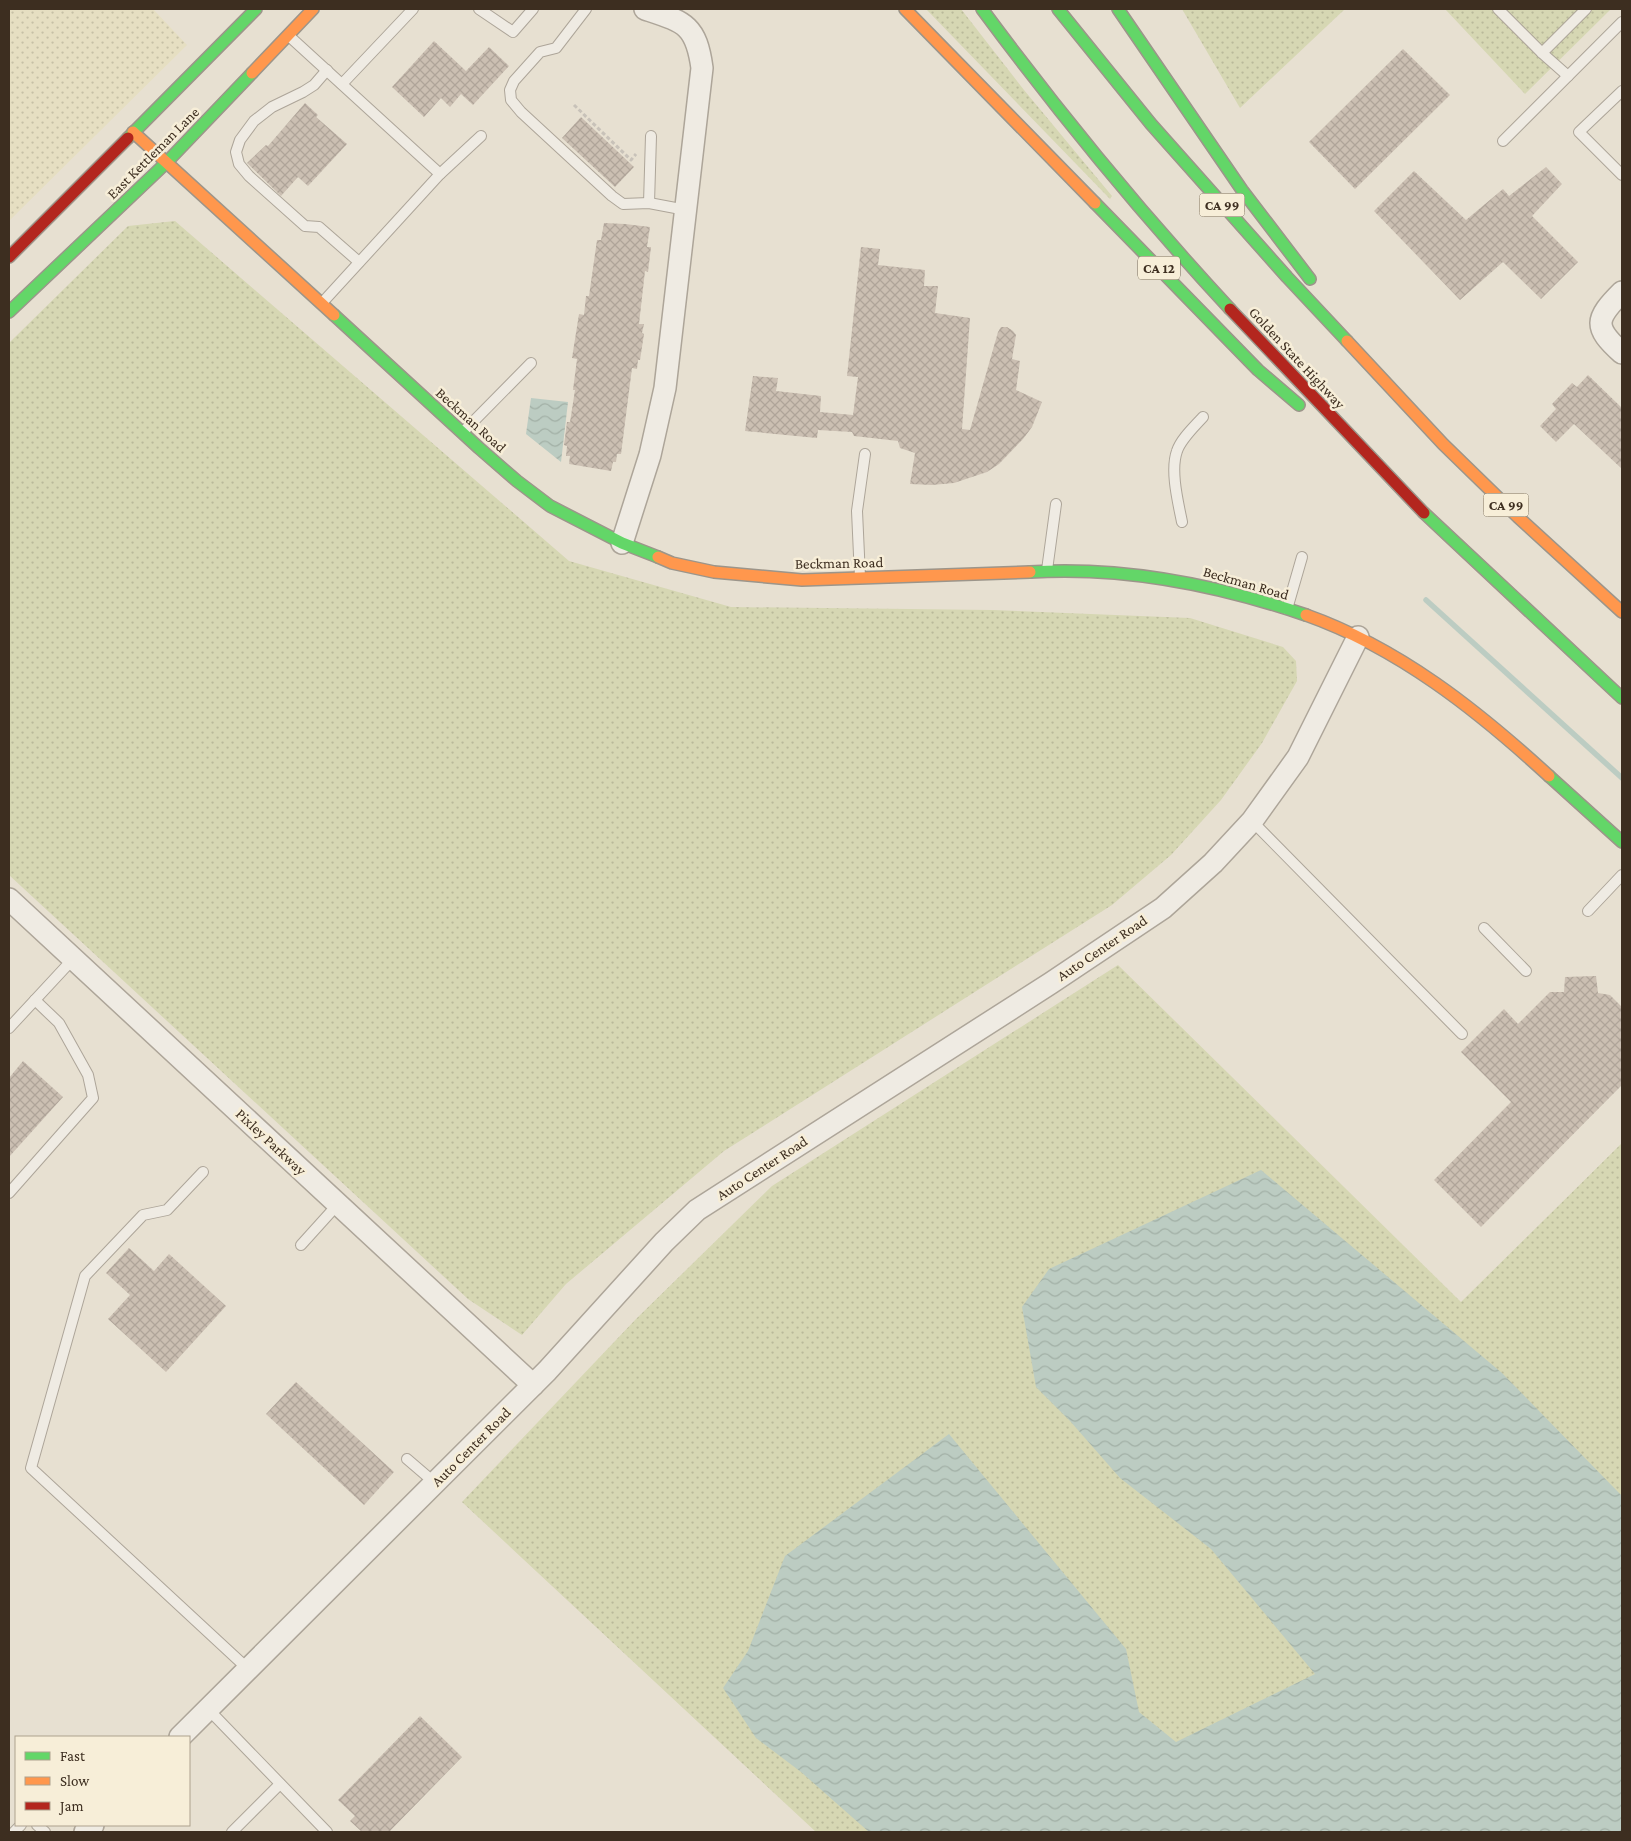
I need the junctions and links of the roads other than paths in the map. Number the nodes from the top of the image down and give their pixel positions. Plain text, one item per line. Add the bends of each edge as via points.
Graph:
1 (256, 9) edge
2 (313, 9) edge
3 (413, 9) edge
4 (479, 9) edge
5 (533, 9) edge
6 (586, 9) edge
7 (645, 9) edge
8 (906, 9) edge
9 (982, 9) edge
10 (1058, 9) edge
11 (1118, 9) edge
12 (1498, 9) edge
13 (1586, 9) edge
14 (1622, 22) edge
15 (288, 35) junction
16 (1542, 53) junction
17 (327, 70) junction
18 (1568, 76) junction
19 (342, 84) junction
20 (1622, 90) edge
21 (133, 132) junction
22 (481, 136) dead end
23 (651, 136) dead end
24 (1503, 141) dead end
25 (166, 163) junction
26 (440, 174) junction
27 (1622, 175) edge
28 (649, 203) junction
29 (686, 210) junction
30 (9, 257) edge
31 (359, 262) junction
32 (1319, 291) dead end
33 (1622, 292) edge
34 (321, 303) junction
35 (9, 312) edge
36 (1337, 314) dead end
37 (1622, 353) edge
38 (531, 363) dead end
39 (1396, 392) junction
40 (1308, 414) dead end
41 (1203, 417) dead end
42 (462, 432) junction
43 (1338, 439) dead end
44 (865, 454) dead end
45 (1056, 504) dead end
46 (1425, 514) junction
47 (1182, 522) dead end
48 (622, 543) junction
49 (1302, 557) dead end
50 (1047, 572) junction
51 (860, 578) junction
52 (1287, 610) junction
53 (1622, 612) edge
54 (1358, 637) junction
55 (1622, 698) edge
56 (1252, 821) junction
57 (1622, 842) edge
58 (1622, 874) edge
59 (9, 899) edge
60 (1588, 911) dead end
61 (1484, 928) dead end
62 (73, 959) junction
63 (1526, 971) dead end
64 (35, 1000) junction
65 (9, 1028) edge
66 (1462, 1034) dead end
67 (204, 1172) dead end
68 (9, 1193) edge
69 (338, 1204) junction
70 (301, 1246) dead end
71 (533, 1385) junction
72 (407, 1459) dead end
73 (435, 1483) junction
74 (248, 1669) junction
75 (208, 1709) junction
76 (181, 1736) edge
77 (280, 1784) junction
78 (232, 1832) edge
79 (327, 1832) edge

1 - 21 main road, East Kettleman Lane
2 - 15 main road, East Kettleman Lane
3 - 19 lane
4 - 5 lane via 513,32
6 - 28 lane via 556,48 540,52 514,80 511,100 612,196 623,204
7 - 29 street via 674,19 690,30 699,47 702,68
8 - 40 main road, CA 12 via 1258,370
9 - 46 main road, Golden State Highway via 1032,76 1194,269
10 - 39 main road, CA 99 via 1216,198
11 - 32 main road via 1242,190
12 - 16 lane
13 - 16 lane
14 - 18 lane
15 - 17 lane
15 - 25 main road, East Kettleman Lane
16 - 18 lane
17 - 19 lane
17 - 31 lane via 314,85 272,107 254,121 240,140 236,152 239,164 249,176 305,226 320,227
18 - 24 lane
19 - 26 lane
20 - 27 lane via 1579,132
21 - 25 main road, Beckman Road
21 - 30 main road, East Kettleman Lane
22 - 26 lane
23 - 28 lane
25 - 34 main road, Beckman Road
25 - 35 main road, East Kettleman Lane
26 - 31 lane
28 - 29 lane
29 - 48 street via 665,388 650,455
31 - 34 lane
33 - 37 street via 1609,304 1600,327 1607,340
34 - 42 main road, Beckman Road
36 - 39 main road
38 - 42 lane
39 - 53 main road, CA 99 via 1443,444
41 - 47 lane via 1177,450 1175,459 1175,485
42 - 48 main road, Beckman Road via 550,506
43 - 46 main road
44 - 51 lane via 857,512
45 - 50 lane
46 - 55 main road, Golden State Highway
48 - 51 main road, Beckman Road via 672,563 714,572 802,580
49 - 52 lane
50 - 51 main road, Beckman Road
50 - 52 main road, Beckman Road via 1136,575 1201,585
52 - 54 main road, Beckman Road
54 - 56 street, Auto Center Road via 1298,756
54 - 57 main road, Beckman Road via 1432,681 1470,710
56 - 66 lane
56 - 71 street, Auto Center Road via 1213,863 1163,908 697,1210
58 - 60 lane
59 - 62 street, Pixley Parkway
61 - 63 lane
62 - 64 lane
62 - 69 street, Pixley Parkway
64 - 65 lane
64 - 68 lane via 59,1023 88,1075 93,1098
67 - 74 lane via 166,1210 143,1215 85,1276 31,1468
69 - 70 lane
69 - 71 street, Pixley Parkway
71 - 73 street, Auto Center Road
72 - 73 lane
73 - 74 street, Auto Center Road
74 - 75 street, Auto Center Road
75 - 76 street, Auto Center Road
75 - 77 lane
77 - 78 lane
77 - 79 lane

